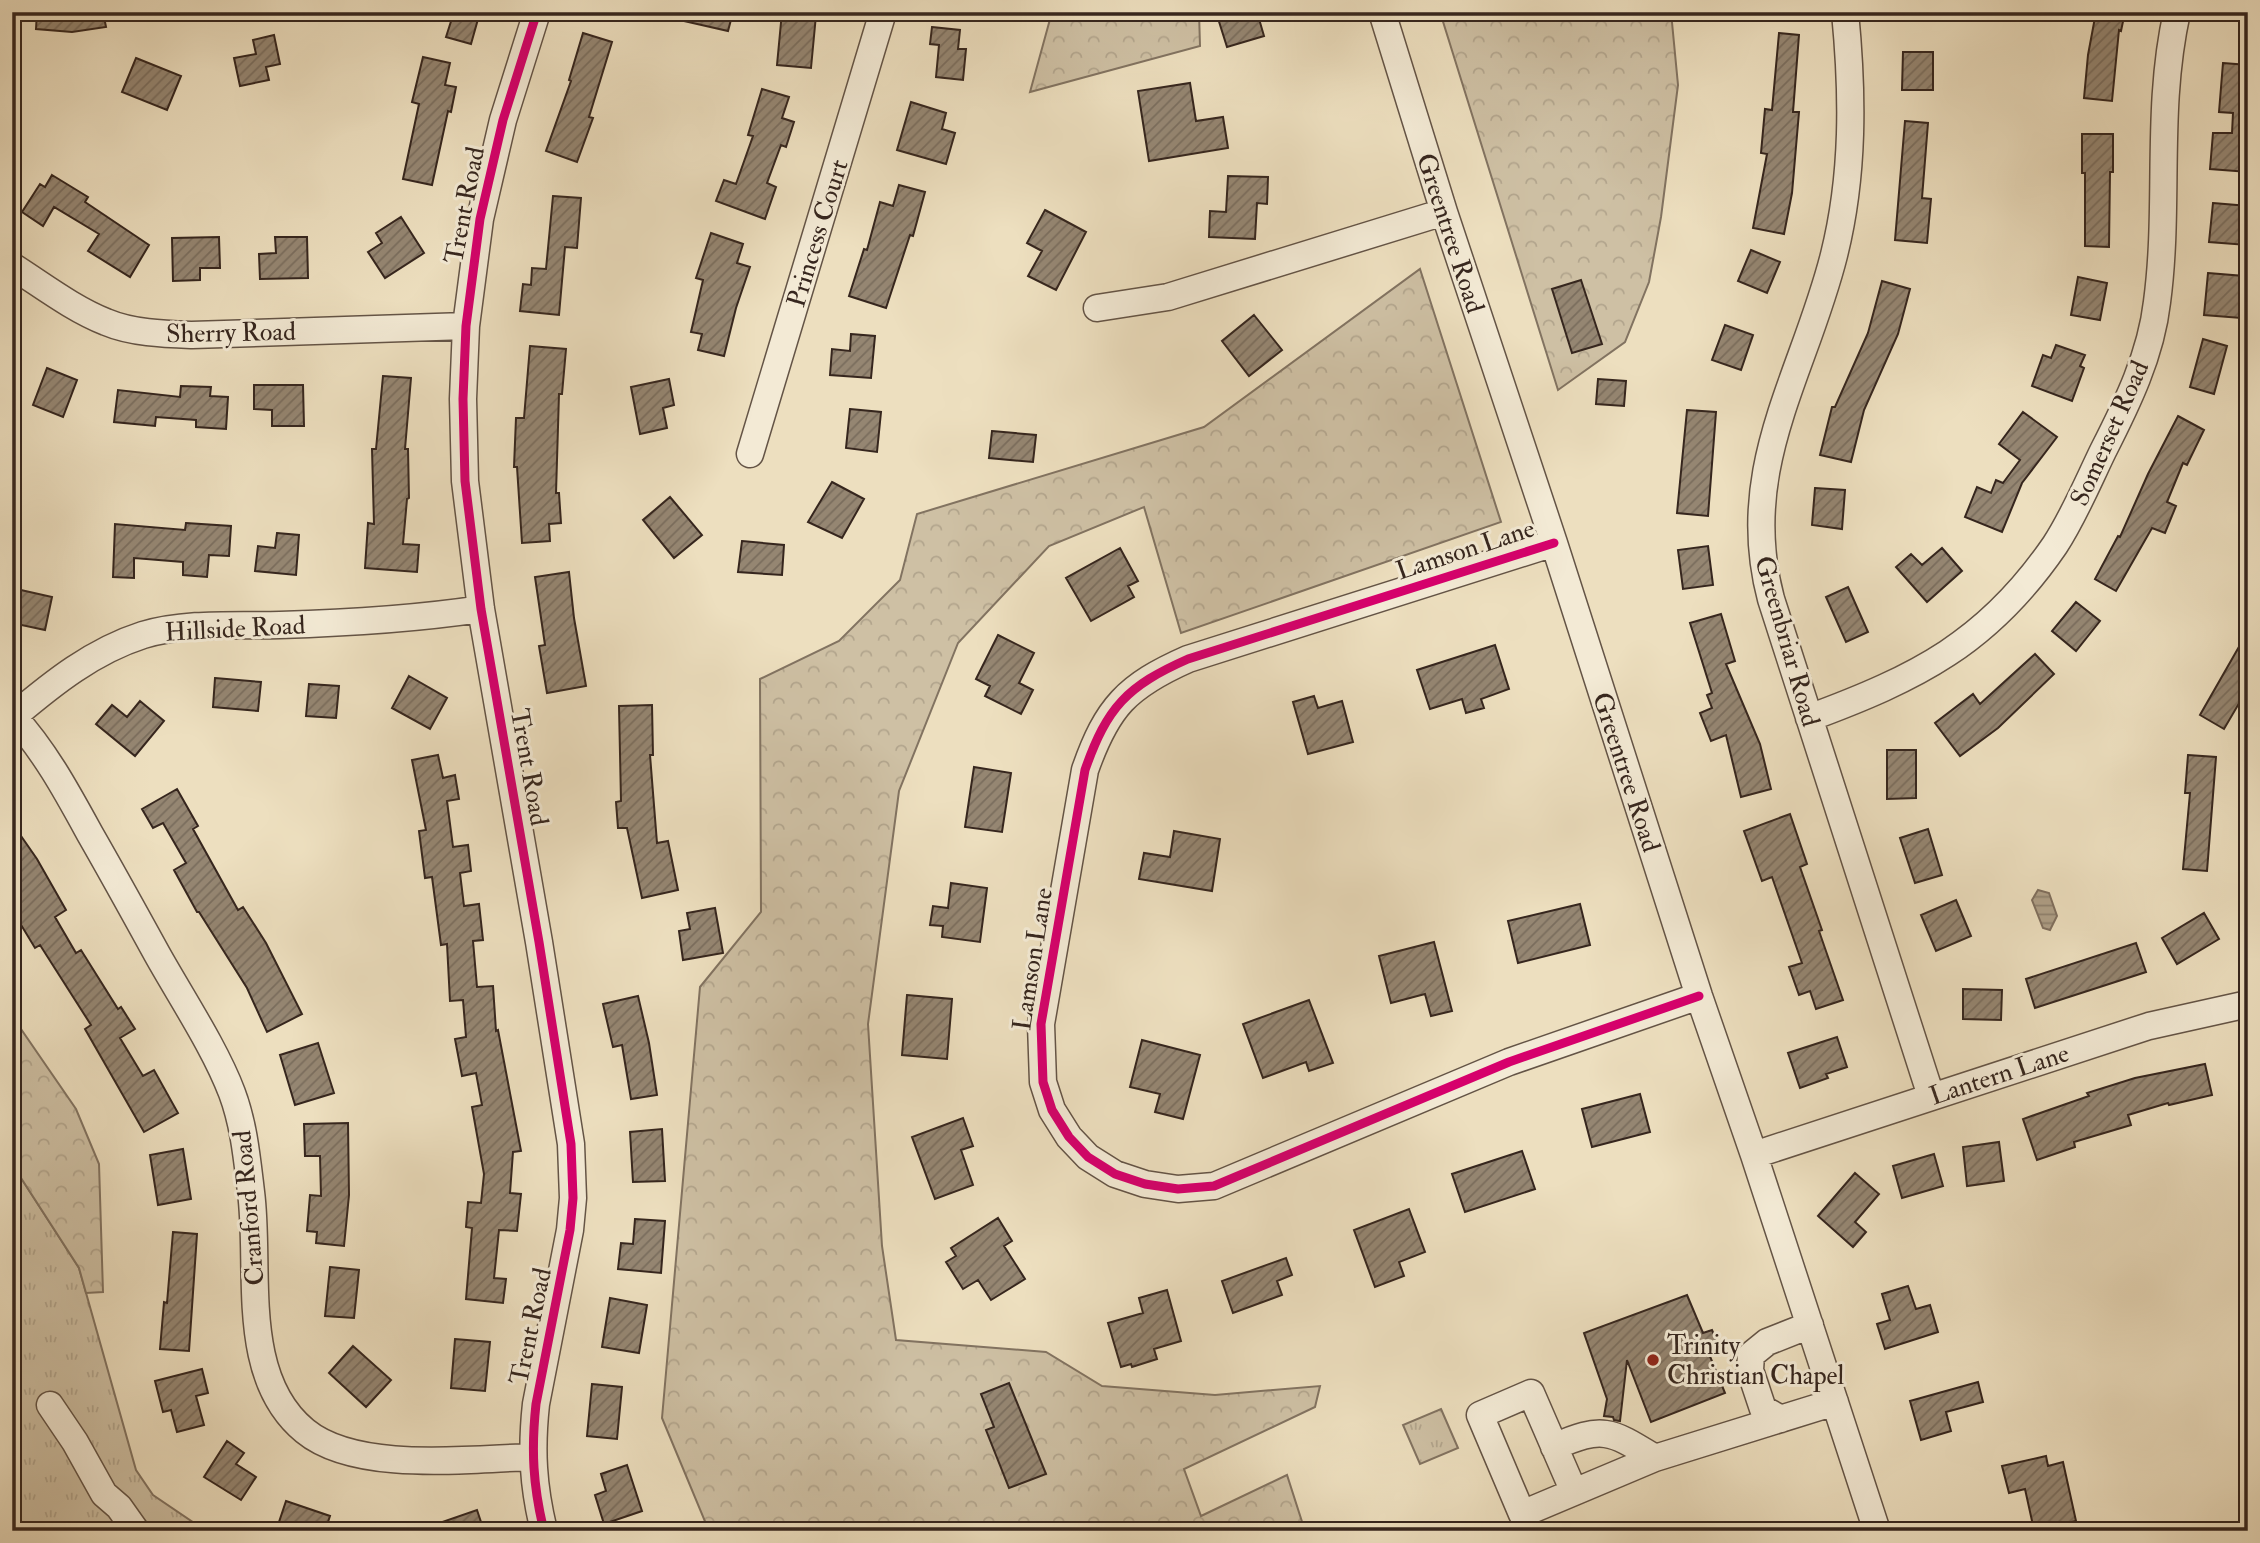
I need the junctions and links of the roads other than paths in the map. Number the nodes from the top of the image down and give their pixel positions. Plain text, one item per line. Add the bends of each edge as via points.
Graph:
1 (537, 12) edge
2 (883, 12) edge
3 (1382, 12) edge
4 (1845, 12) edge
5 (2177, 12) edge
6 (1444, 212) junction
7 (12, 266) edge
8 (1097, 308) dead end
9 (466, 326) junction
10 (750, 454) dead end
11 (1554, 543) junction
12 (481, 609) junction
13 (13, 716) edge
14 (1809, 718) junction
15 (1699, 996) junction
16 (2248, 1004) edge
17 (1931, 1096) junction
18 (1754, 1155) junction
19 (1810, 1325) junction
20 (1835, 1402) junction
21 (50, 1405) dead end
22 (1781, 1419) junction
23 (1554, 1447) junction
24 (532, 1457) junction
25 (1655, 1458) junction
26 (1574, 1492) junction
27 (136, 1531) edge
28 (544, 1531) edge
29 (1877, 1531) edge

1 - 9 street, Trent Road via 490,173
2 - 10 street, Princess Court
3 - 6 street, Greentree Road
4 - 14 street, Greenbriar Road via 1851,128 1842,218 1818,311 1776,423 1761,521 1764,572
5 - 14 street, Somerset Road via 2165,82 2161,262 2153,328 2130,395 2067,524 2023,588 1977,633 1913,676
6 - 8 street via 1168,297
6 - 11 street, Greentree Road
7 - 9 street, Sherry Road via 107,323 152,332 192,335
9 - 12 street, Trent Road via 465,481
11 - 15 street, Greentree Road
11 - 15 street, Lamson Lane via 1188,659 1154,674 1128,694 1108,717 1085,770 1041,1024 1043,1082 1052,1110 1069,1137 1088,1157 1115,1174 1178,1189 1214,1186 1509,1062
12 - 13 street, Hillside Road via 380,621 146,634 104,650
12 - 24 street, Trent Road via 571,1144 570,1230 536,1404
13 - 24 street, Cranford Road via 52,766 232,1092 247,1153 254,1210 258,1343 276,1397 306,1432 369,1458
14 - 17 street, Greenbriar Road
15 - 18 street, Greentree Road
16 - 17 street, Lantern Lane via 2149,1026
17 - 18 street, Lantern Lane
18 - 19 street, Greentree Road
19 - 20 street, Greentree Road
19 - 22 street via 1767,1342 1751,1355 1750,1370 1763,1409
20 - 22 street
20 - 29 street, Greentree Road
21 - 27 street via 104,1494
22 - 25 street
23 - 25 street via 1599,1432 1617,1436
23 - 26 street
23 - 26 street via 1531,1393 1480,1415 1522,1514
24 - 28 street, Trent Road
25 - 26 street

